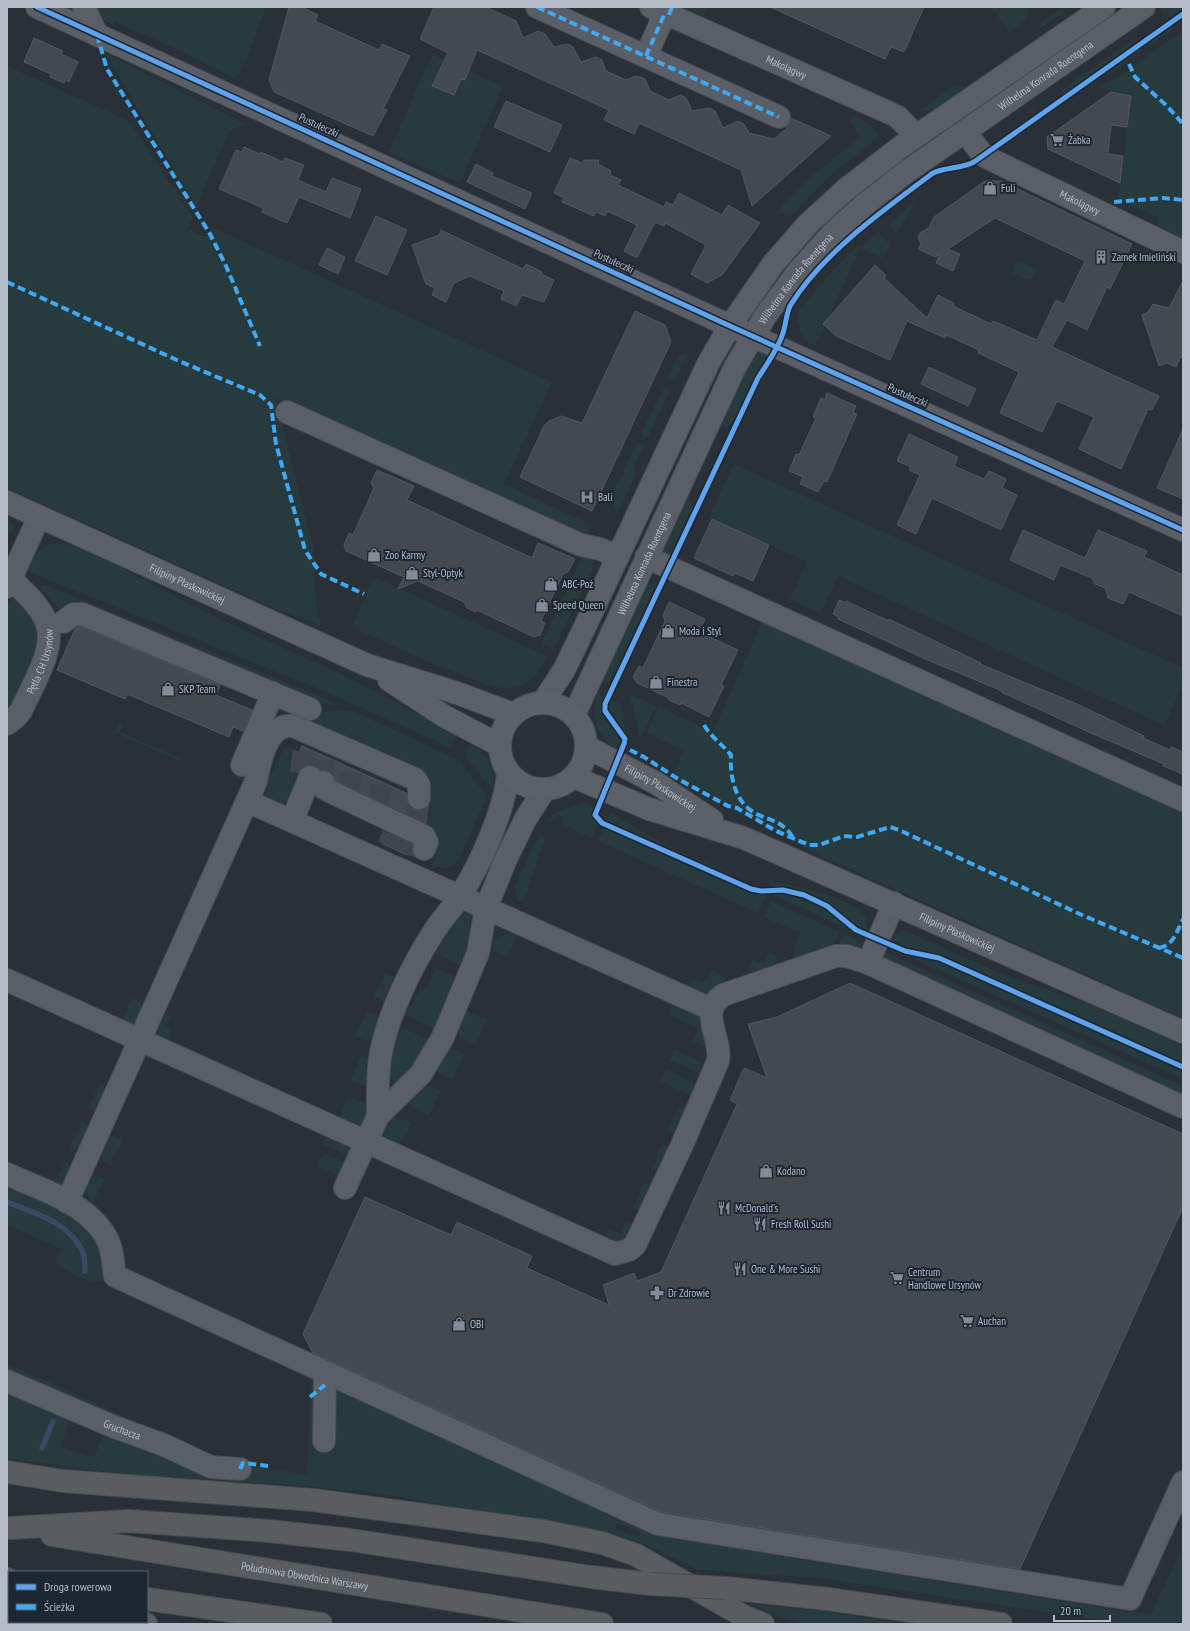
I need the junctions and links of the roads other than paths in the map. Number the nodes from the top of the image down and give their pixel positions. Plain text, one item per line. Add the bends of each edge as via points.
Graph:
1 (37, 7) edge
2 (84, 7) edge
3 (537, 7) edge
4 (1104, 7) edge
5 (1144, 7) edge
6 (658, 10) edge
7 (96, 35) junction
8 (646, 56) junction
9 (779, 117) dead end
10 (965, 132) junction
11 (916, 136) junction
12 (1183, 252) edge
13 (730, 326) junction
14 (753, 336) junction
15 (287, 412) dead end
16 (7, 502) edge
17 (39, 517) junction
18 (1183, 530) edge
19 (15, 549) edge
20 (618, 557) junction
21 (646, 557) junction
22 (9, 583) edge
23 (62, 622) dead end
24 (367, 665) junction
25 (273, 693) junction
26 (543, 702) junction
27 (310, 709) dead end
28 (513, 714) junction
29 (574, 715) junction
30 (7, 724) edge
31 (499, 745) junction
32 (587, 746) junction
33 (249, 773) junction
34 (508, 773) junction
35 (574, 778) junction
36 (544, 790) junction
37 (419, 798) tunnel mouth
38 (1183, 800) edge
39 (247, 801) junction
40 (292, 821) junction
41 (732, 833) junction
42 (405, 847) junction
43 (460, 896) junction
44 (894, 903) junction
45 (486, 908) junction
46 (868, 963) junction
47 (7, 980) edge
48 (711, 1009) junction
49 (1183, 1032) edge
50 (140, 1040) junction
51 (1183, 1107) edge
52 (378, 1116) junction
53 (365, 1142) junction
54 (7, 1174) edge
55 (345, 1188) dead end
56 (67, 1202) junction
57 (325, 1372) junction
58 (7, 1381) edge
59 (324, 1441) dead end
60 (240, 1469) dead end
61 (7, 1472) edge
62 (1183, 1482) edge
63 (9, 1528) edge
64 (148, 1599) edge
65 (321, 1624) edge
66 (602, 1624) edge
67 (763, 1624) edge
68 (1001, 1624) edge

1 - 7 street, Pustułeczki
2 - 7 street
3 - 8 street
4 - 11 street, Wilhelma Konrada Roentgena
5 - 10 street, Wilhelma Konrada Roentgena
6 - 8 street
6 - 11 street, Makolągwy via 890,113 898,117
7 - 13 street, Pustułeczki
8 - 9 street
10 - 12 street, Makolągwy via 983,155 990,159
10 - 14 street, Wilhelma Konrada Roentgena via 894,182 846,221 796,273
11 - 13 street, Wilhelma Konrada Roentgena via 845,190 811,221 773,264
13 - 14 street, Pustułeczki
13 - 20 street, Wilhelma Konrada Roentgena via 709,362
14 - 18 street, Pustułeczki
14 - 21 street, Wilhelma Konrada Roentgena via 720,397
15 - 20 street via 581,545 600,549
16 - 17 main road, Filipiny Płaskowickiej
17 - 19 street
17 - 24 main road, Filipiny Płaskowickiej
19 - 22 street
20 - 26 street, Wilhelma Konrada Roentgena via 564,670
21 - 29 street, Wilhelma Konrada Roentgena
21 - 38 street
22 - 30 street, Pętla CH Ursynów via 33,602 48,625 50,636 49,647 21,710
23 - 25 street via 74,614 82,614
24 - 28 main road, Filipiny Płaskowickiej
24 - 31 main road, Filipiny Płaskowickiej via 444,716
25 - 27 street
25 - 33 street
26 - 28 main road via 522,708
26 - 29 main road via 557,705
28 - 31 main road via 504,728
29 - 32 main road via 581,724
31 - 34 main road
32 - 35 main road via 583,763
32 - 41 main road, Filipiny Płaskowickiej via 656,783
33 - 37 street via 267,769 276,748 283,740 292,737 383,774 415,780 419,785
33 - 39 street
34 - 36 main road via 524,785
34 - 43 street via 507,788 500,810 484,850
35 - 36 main road via 560,786
35 - 41 main road, Filipiny Płaskowickiej via 649,809
36 - 45 street via 522,826
39 - 40 street
39 - 50 street
40 - 42 street
40 - 42 street via 309,781 378,810
41 - 44 main road, Filipiny Płaskowickiej
42 - 43 street
43 - 45 street
43 - 52 street via 433,932 413,969 385,1035 380,1054
44 - 46 street
44 - 49 main road, Filipiny Płaskowickiej
45 - 48 street
45 - 52 street via 478,954 443,1037 420,1074
46 - 48 street via 847,956 836,956 723,995
46 - 51 street
47 - 50 street
48 - 53 street via 710,1016 719,1048 718,1060 641,1233 635,1245 623,1252 615,1254
50 - 53 street
50 - 56 street
52 - 53 street
53 - 55 street
54 - 56 street
56 - 57 street via 88,1215 104,1233 110,1244 115,1276
57 - 59 street
57 - 62 street via 658,1524 1130,1599
58 - 60 street, Gruchacza via 211,1466
61 - 67 highway via 63,1481 313,1500 543,1531 602,1543 636,1555 745,1617
63 - 66 highway, Południowa Obwodnica Warszawy
63 - 68 highway, bridge via 129,1521 269,1531 351,1540 591,1577 828,1598
64 - 65 highway

